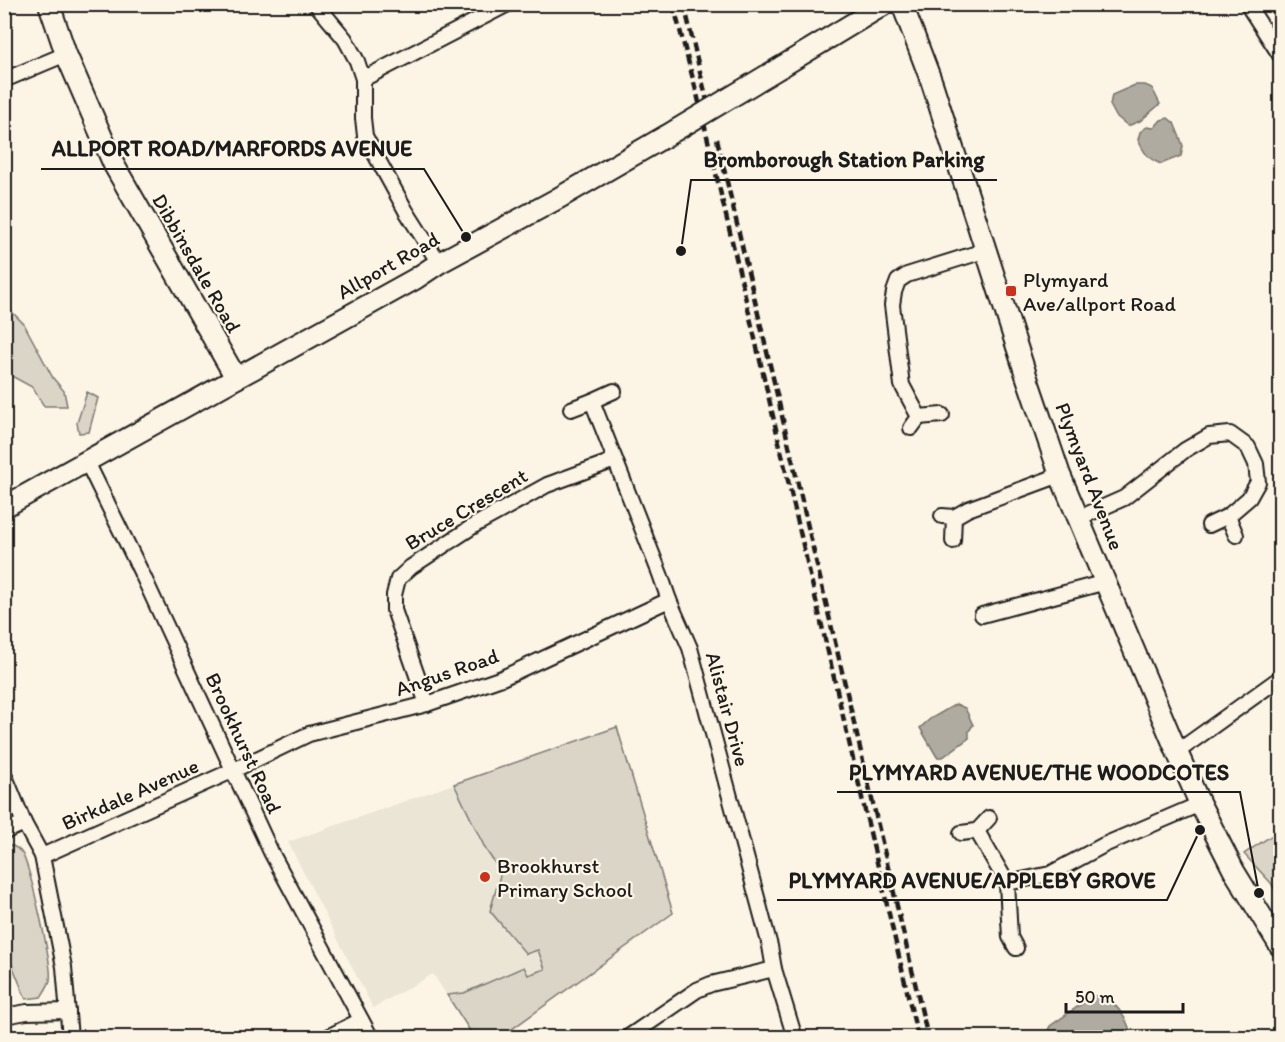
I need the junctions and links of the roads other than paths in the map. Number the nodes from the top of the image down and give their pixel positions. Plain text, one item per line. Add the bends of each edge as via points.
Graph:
1 (49, 4) edge
2 (316, 4) edge
3 (508, 4) edge
4 (885, 4) edge
5 (902, 4) edge
6 (1247, 4) edge
7 (66, 54) junction
8 (1281, 55) edge
9 (363, 79) junction
10 (4, 80) edge
11 (987, 249) junction
12 (439, 263) junction
13 (236, 378) junction
14 (614, 392) dead end
15 (592, 401) junction
16 (571, 409) dead end
17 (942, 415) dead end
18 (615, 460) junction
19 (87, 462) junction
20 (1060, 475) junction
21 (4, 507) edge
22 (1228, 516) junction
23 (1079, 518) junction
24 (1209, 525) dead end
25 (1236, 535) dead end
26 (953, 541) dead end
27 (1106, 582) junction
28 (669, 600) junction
29 (982, 615) dead end
30 (1281, 678) edge
31 (427, 704) junction
32 (1177, 752) junction
33 (234, 770) junction
34 (4, 774) edge
35 (1200, 804) junction
36 (989, 818) dead end
37 (24, 823) junction
38 (977, 831) junction
39 (4, 832) edge
40 (961, 833) dead end
41 (42, 856) junction
42 (1007, 883) junction
43 (1008, 942) dead end
44 (1281, 946) edge
45 (774, 969) junction
46 (68, 1011) junction
47 (4, 1016) edge
48 (361, 1020) junction
49 (70, 1038) edge
50 (326, 1038) edge
51 (371, 1038) edge
52 (627, 1038) edge
53 (795, 1038) edge

1 - 7 street, Dibbinsdale Road
2 - 9 street via 345,39
3 - 9 street
4 - 12 street, Allport Road, bridge via 666,136
5 - 11 street, Plymyard Avenue
6 - 8 street
7 - 10 street
7 - 13 street, Dibbinsdale Road via 114,165
9 - 12 street via 365,136
11 - 17 street via 907,275 898,281 894,292 892,304 902,386 915,423
11 - 20 street, Plymyard Avenue
12 - 13 street, Allport Road
13 - 19 street, Allport Road
14 - 15 street
15 - 16 street
15 - 18 street, Alistair Drive
18 - 28 street, Alistair Drive
18 - 31 street, Bruce Crescent via 547,485 475,525 398,579 394,610
19 - 21 street, Allport Road
19 - 33 street, Brookhurst Road
20 - 23 street, Plymyard Avenue
20 - 26 street via 948,517
22 - 23 street via 1250,498 1258,482 1256,464 1248,447 1230,434 1209,436 1124,498
22 - 24 street
22 - 25 street
23 - 27 street, Plymyard Avenue
27 - 29 street
27 - 32 street, Plymyard Avenue
28 - 31 street, Angus Road via 502,678
28 - 45 street, Alistair Drive via 690,648
30 - 32 street
31 - 33 street, Angus Road via 309,734
32 - 35 street, Plymyard Avenue
33 - 41 street, Birkdale Avenue
33 - 48 street, Brookhurst Road via 271,852
34 - 37 street
35 - 42 street via 1050,874
35 - 44 street, Plymyard Avenue via 1234,871
36 - 38 street
37 - 39 street
37 - 41 street
38 - 40 street
38 - 42 street
41 - 46 street via 64,967
42 - 43 street
45 - 52 street via 697,990
45 - 53 street, Alistair Drive
46 - 47 street
46 - 49 street
48 - 50 street
48 - 51 street, Brookhurst Road

